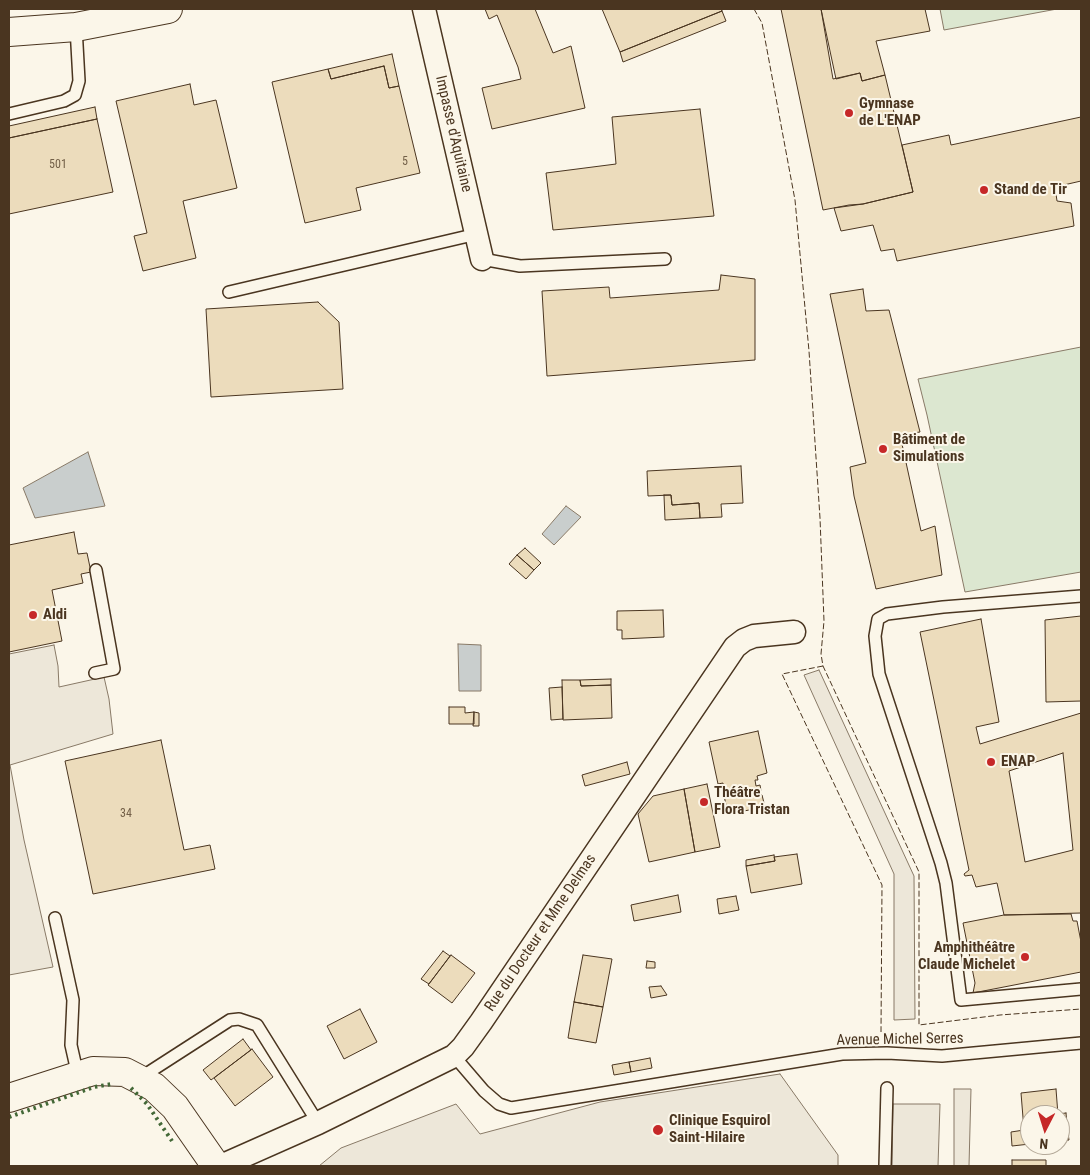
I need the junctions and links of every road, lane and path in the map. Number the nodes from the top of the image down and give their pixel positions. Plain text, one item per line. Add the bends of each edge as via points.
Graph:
1 (168, 9) edge
2 (424, 9) edge
3 (135, 13) edge
4 (76, 28) junction
5 (9, 32) edge
6 (9, 114) edge
7 (477, 234) junction
8 (482, 259) joint
9 (665, 260) dead end
10 (229, 292) dead end
11 (96, 570) dead end
12 (1081, 596) edge
13 (794, 632) dead end
14 (95, 673) dead end
15 (55, 918) dead end
16 (1081, 989) edge
17 (1081, 1043) edge
18 (454, 1056) junction
19 (78, 1076) junction
20 (140, 1078) junction
21 (887, 1088) dead end
22 (9, 1098) edge
23 (318, 1123) junction
24 (216, 1166) edge
25 (221, 1166) edge
26 (885, 1166) edge

1 - 3 street
2 - 7 street, Impasse d'Aquitaine
3 - 4 street
4 - 5 street
4 - 6 lane via 79,81 76,95
7 - 8 street, Impasse d'Aquitaine
7 - 10 lane
8 - 9 lane via 520,266
11 - 14 lane via 114,669
12 - 16 lane via 887,614 878,618 876,636 879,674 946,884 961,1000
13 - 18 street, Rue du Docteur et Mme Delmas via 754,636 735,646 481,1022
15 - 19 lane via 72,1000 71,1045
17 - 18 lane, Avenue Michel Serres via 942,1056 842,1054 511,1108 499,1104 484,1091
18 - 23 street, Rue du Docteur et Mme Delmas
19 - 20 street via 92,1071 115,1070
19 - 22 street
20 - 23 lane via 230,1020 239,1019 257,1025
20 - 24 street via 174,1107
21 - 26 lane
23 - 25 street, Rue du Docteur et Mme Delmas

